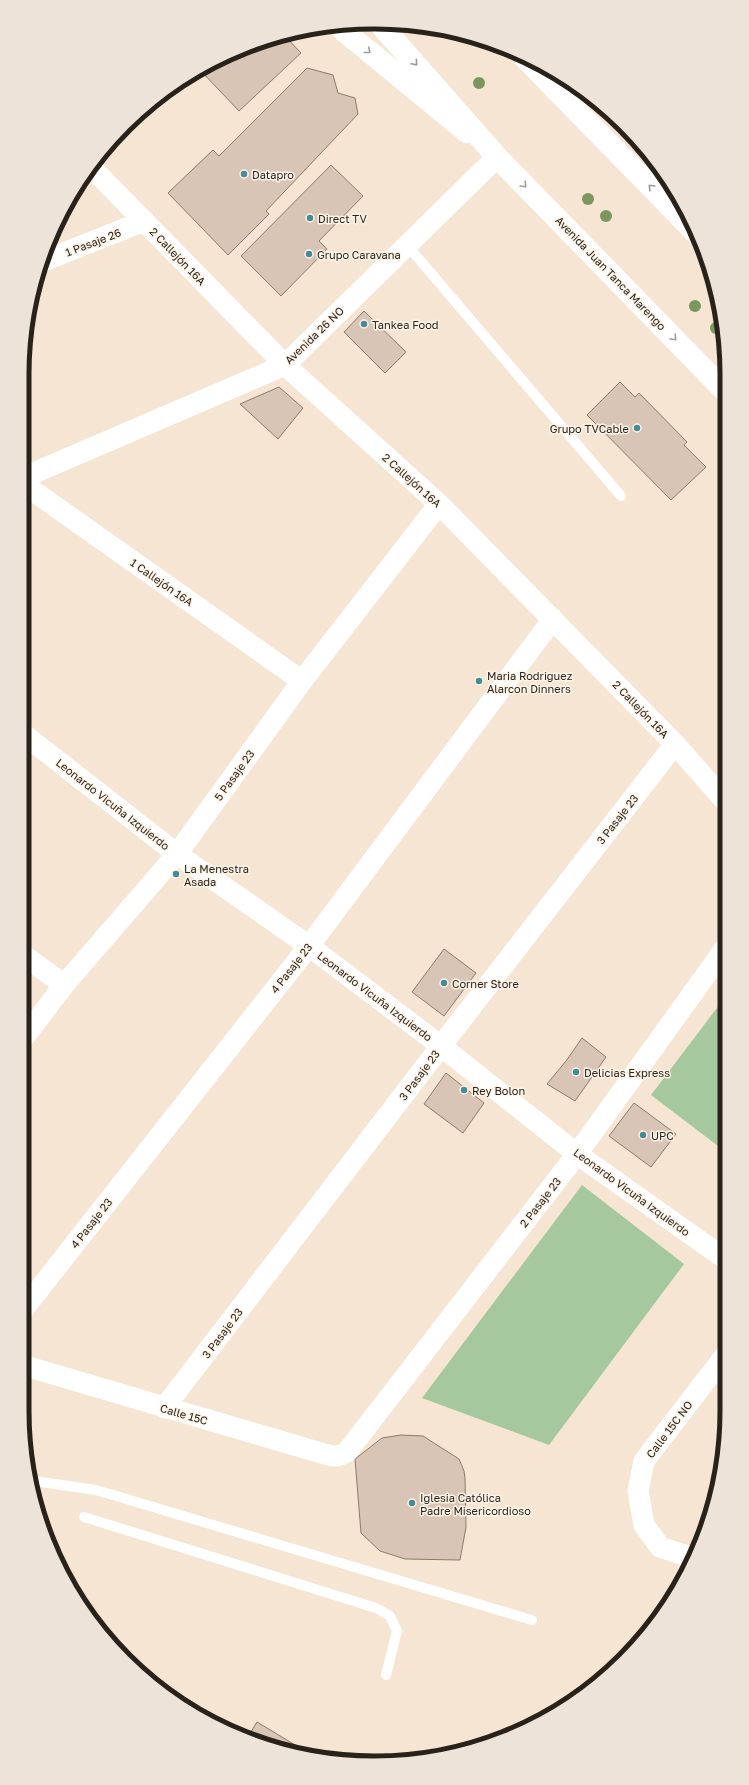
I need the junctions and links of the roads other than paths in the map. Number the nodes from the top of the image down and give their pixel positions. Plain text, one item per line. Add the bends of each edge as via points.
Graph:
1 (385, 29) edge
2 (344, 31) edge
3 (535, 69) edge
4 (497, 157) junction
5 (95, 171) edge
6 (683, 219) edge
7 (144, 221) junction
8 (407, 246) junction
9 (49, 259) edge
10 (285, 365) junction
11 (720, 386) edge
12 (29, 475) edge
13 (29, 488) edge
14 (621, 496) dead end
15 (439, 504) junction
16 (553, 619) junction
17 (302, 681) junction
18 (29, 738) edge
19 (676, 744) junction
20 (720, 795) edge
21 (177, 854) junction
22 (309, 946) junction
23 (720, 955) edge
24 (29, 959) edge
25 (64, 986) junction
26 (29, 1031) edge
27 (441, 1046) junction
28 (577, 1154) junction
29 (720, 1255) edge
30 (29, 1302) edge
31 (720, 1362) edge
32 (29, 1367) edge
33 (164, 1408) junction
34 (347, 1452) joint
35 (37, 1481) edge
36 (84, 1517) dead end
37 (687, 1556) edge
38 (532, 1620) dead end
39 (386, 1675) dead end

1 -> 4 main road, Avenida Juan Tanca Marengo
2 -> 4 main road, Avenida Juan Tanca Marengo
6 -> 3 main road
4 - 8 street, Avenida 26 NO
4 -> 11 main road, Avenida Juan Tanca Marengo
5 - 7 street, 2 Callejón 16A
7 - 9 street, 1 Pasaje 26
7 - 10 street, 2 Callejón 16A
8 - 10 street, Avenida 26 NO
8 - 14 lane
10 - 12 street, Avenida 26 NO
10 - 15 street, 2 Callejón 16A
13 - 17 street, 1 Callejón 16A
15 - 16 street, 2 Callejón 16A
15 - 17 street, 5 Pasaje 23
16 - 19 street, 2 Callejón 16A
16 - 22 street, 4 Pasaje 23
17 - 21 street, 5 Pasaje 23
18 - 21 street, Leonardo Vicuña Izquierdo
19 - 20 street, 2 Callejón 16A
19 - 27 street, 3 Pasaje 23
21 - 22 street, Leonardo Vicuña Izquierdo
21 - 25 street, 5 Pasaje 23
22 - 27 street, Leonardo Vicuña Izquierdo
22 - 30 street, 4 Pasaje 23
23 - 28 street, 2 Pasaje 23
24 - 25 street
25 - 26 street, 5 Pasaje 23
27 - 28 street, Leonardo Vicuña Izquierdo
27 - 33 street, 3 Pasaje 23
28 - 29 street, Leonardo Vicuña Izquierdo
28 - 34 street, 2 Pasaje 23
31 - 37 street, Calle 15C NO via 644,1461 638,1491 644,1525 660,1547
32 - 33 street, Calle 15C
33 - 34 street, Calle 15C via 335,1457
35 - 38 lane via 96,1490
36 - 39 lane via 376,1608 390,1616 397,1631

